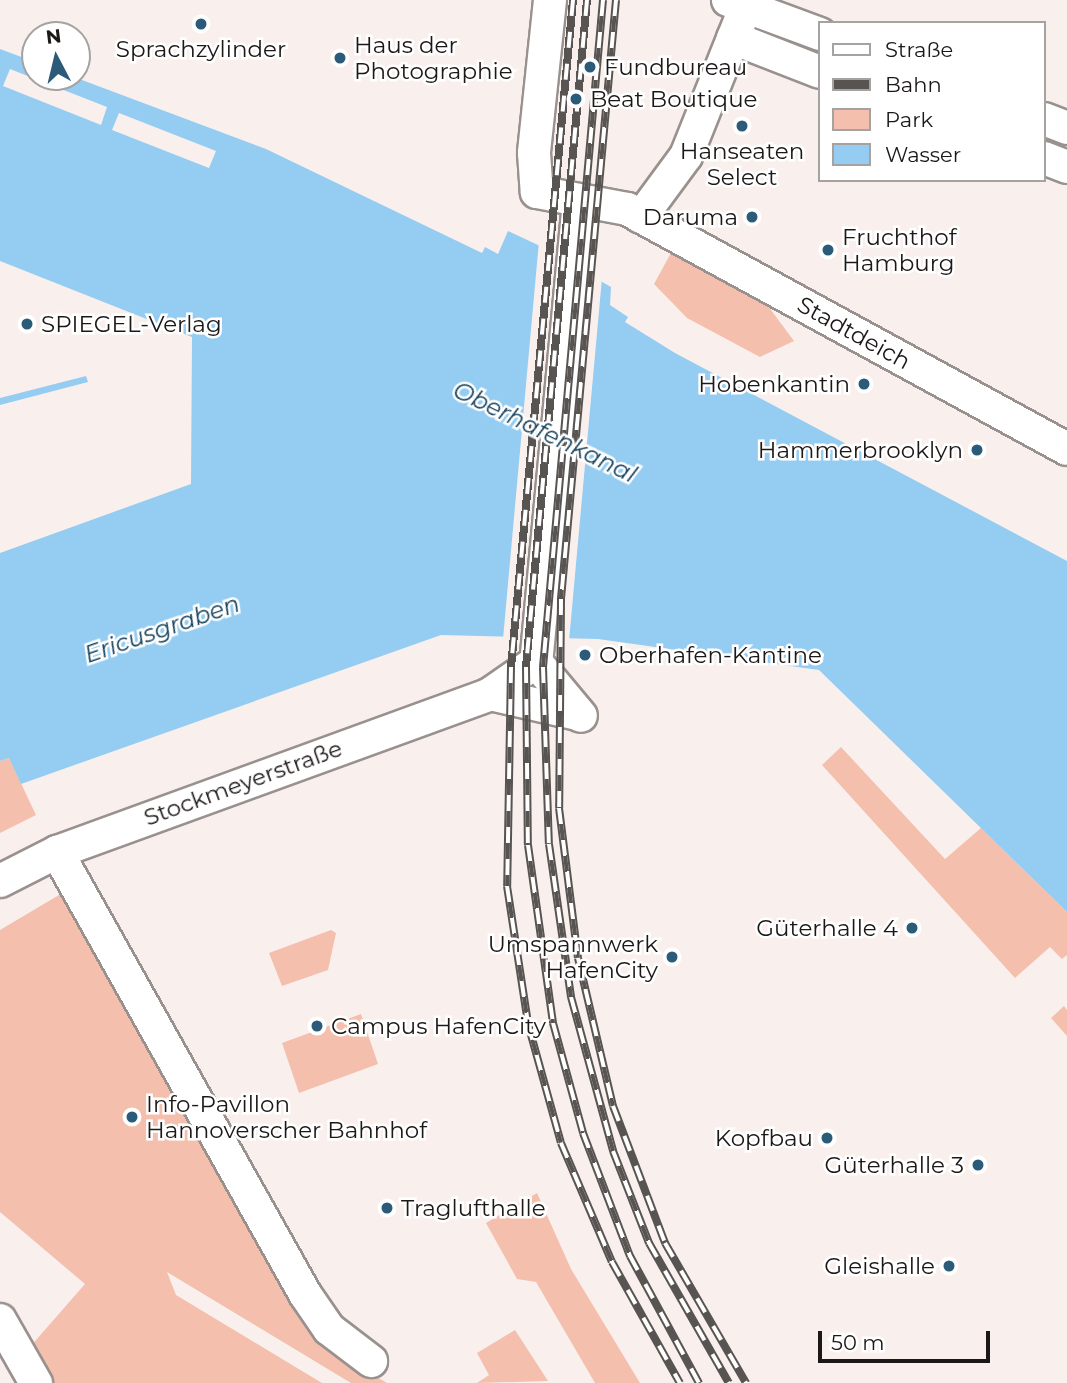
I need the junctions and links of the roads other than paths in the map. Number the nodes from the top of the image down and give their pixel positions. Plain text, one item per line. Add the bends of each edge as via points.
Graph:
1 (550, 0) edge
2 (737, 3) edge
3 (818, 33) edge
4 (733, 38) junction
5 (818, 71) edge
6 (1046, 120) edge
7 (1067, 128) edge
8 (1046, 159) edge
9 (1067, 167) edge
10 (579, 201) junction
11 (642, 217) junction
12 (1067, 449) edge
13 (537, 649) junction
14 (490, 694) junction
15 (57, 852) junction
16 (0, 881) edge
17 (5, 1339) edge
18 (371, 1360) dead end
19 (36, 1383) edge

1 - 10 street, Stadtdeich via 533,184 545,198
2 - 3 street
2 - 4 street
4 - 5 street
4 - 11 street via 686,156
6 - 7 street
8 - 9 street
10 - 11 street, Stadtdeich
10 - 13 street
11 - 12 street, Stadtdeich
13 - 14 street, Stockmeyerstraße
13 - 14 street via 581,716
14 - 15 street, Stockmeyerstraße
15 - 16 street, Stockmeyerstraße
15 - 18 street via 305,1294 329,1329
17 - 19 street

